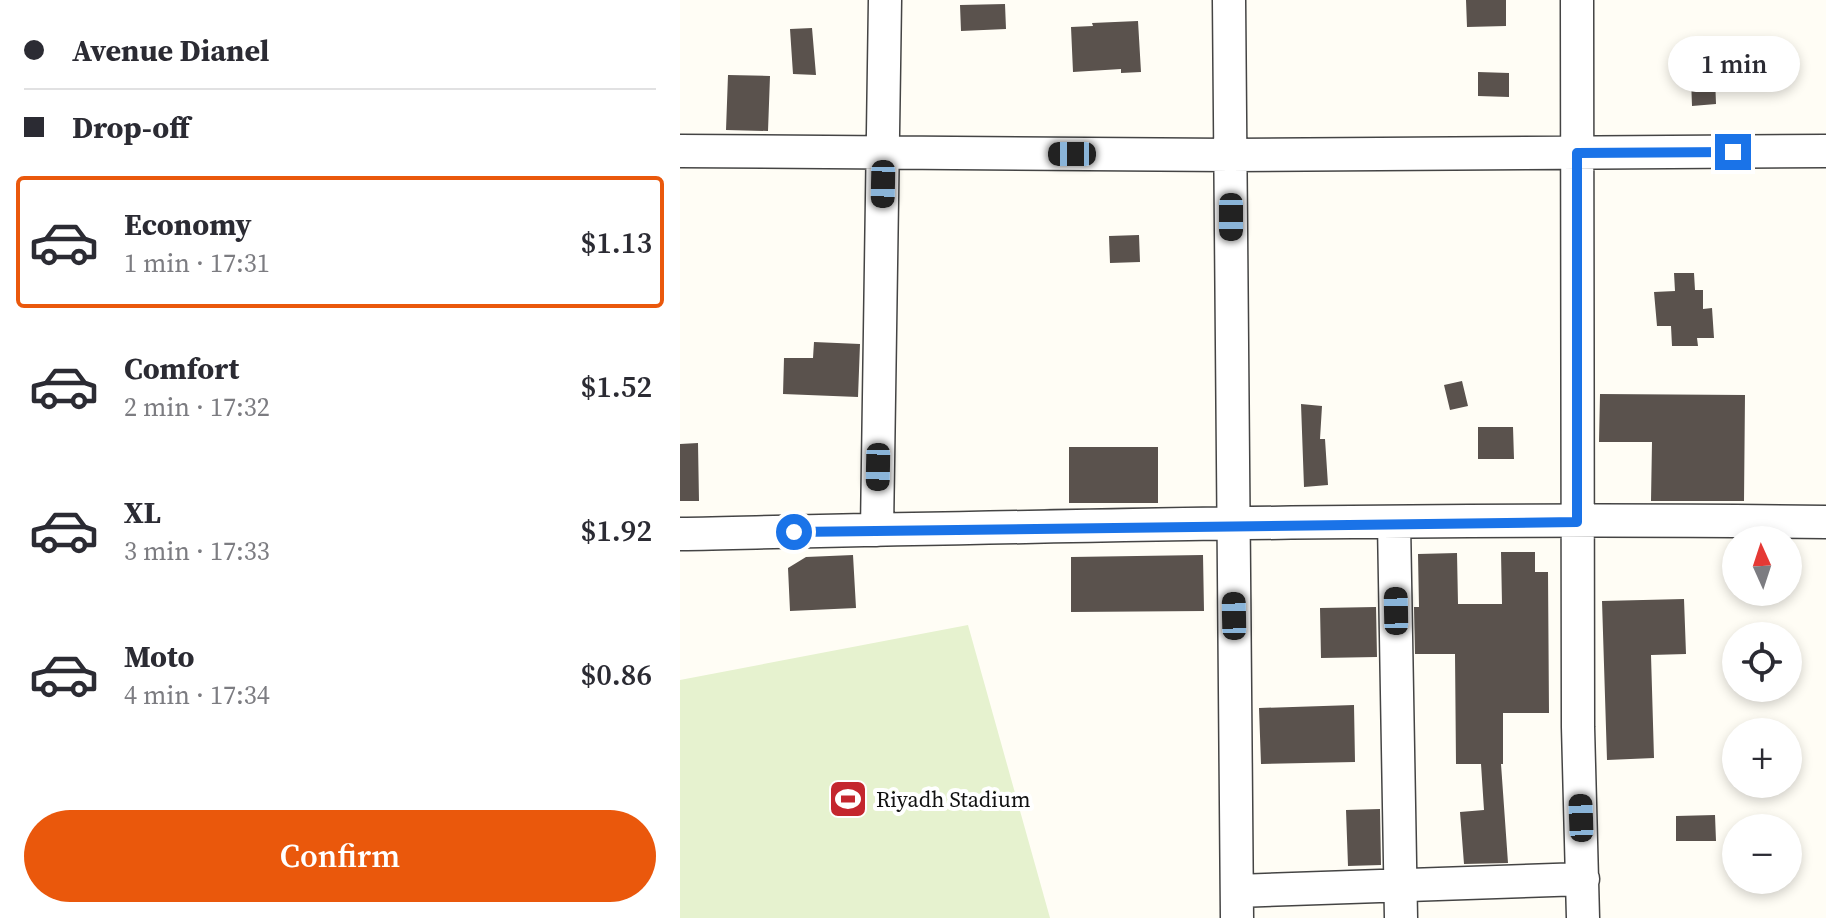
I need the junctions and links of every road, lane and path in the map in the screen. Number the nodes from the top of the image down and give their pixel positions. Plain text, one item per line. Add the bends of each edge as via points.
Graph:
1 (885, 0) edge
2 (1229, 0) edge
3 (1577, 0) edge
4 (680, 151) edge
5 (1826, 151) edge
6 (883, 152) junction
7 (1577, 153) junction
8 (1230, 155) junction
9 (1577, 522) junction
10 (1826, 522) edge
11 (1394, 523) junction
12 (1233, 525) junction
13 (877, 530) junction
14 (680, 534) edge
15 (1583, 879) junction
16 (1400, 885) junction
17 (1237, 904) edge
18 (1401, 918) edge
19 (1583, 918) edge

1 - 6 street
2 - 8 street
3 - 7 street
4 - 6 street
5 - 7 street
6 - 8 street
6 - 13 street
7 - 8 street
7 - 9 street
8 - 12 street
9 - 10 street
9 - 11 street
9 - 15 street
11 - 12 street
11 - 16 street
12 - 13 street
12 - 17 street
13 - 14 street
15 - 16 street
15 - 19 street
16 - 17 street
16 - 18 street

